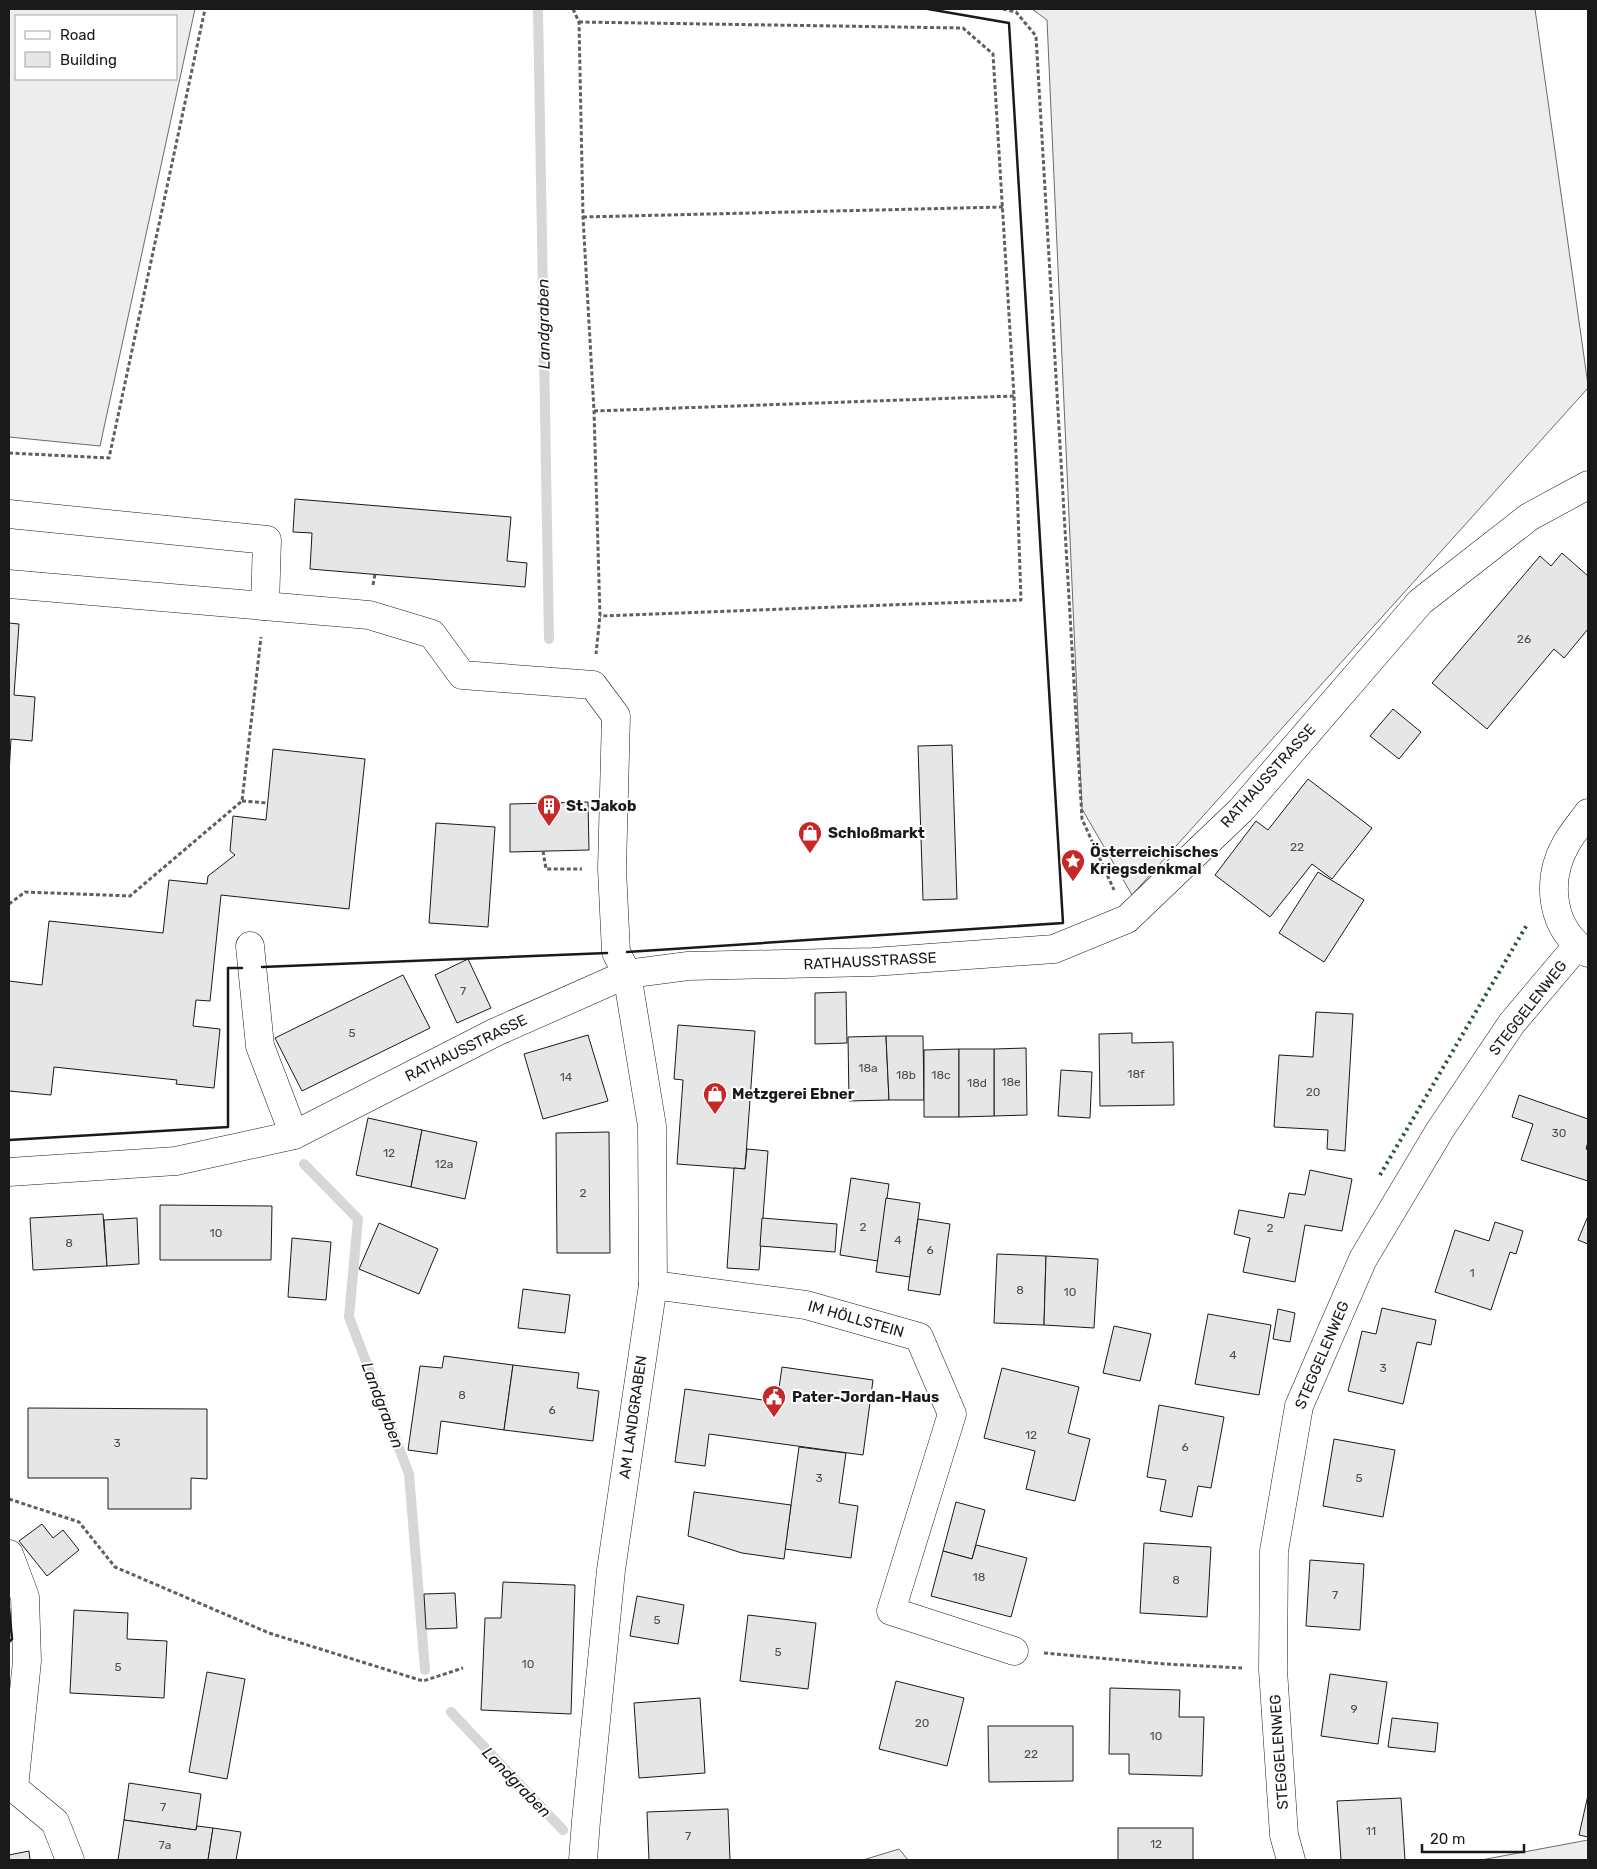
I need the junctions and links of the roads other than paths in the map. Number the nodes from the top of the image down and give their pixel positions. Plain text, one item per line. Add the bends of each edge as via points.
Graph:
1 (1588, 485) edge
2 (9, 514) edge
3 (9, 584) edge
4 (265, 606) junction
5 (1588, 813) edge
6 (250, 946) dead end
7 (1583, 950) edge
8 (627, 974) junction
9 (294, 1135) junction
10 (9, 1172) edge
11 (653, 1285) junction
12 (9, 1554) edge
13 (1014, 1651) road end
14 (11, 1788) edge
15 (70, 1860) edge
16 (583, 1860) edge
17 (1291, 1860) edge

1 - 8 street, RATHAUSSTRASSE via 1529,517 1420,602 1240,810 1126,919 1054,949 873,962 688,966
2 - 4 street via 267,540
3 - 4 street
4 - 8 street, AM LANDGRABEN via 369,615 432,634 462,675 593,685 616,716 612,869 616,952
5 - 7 street via 1560,857 1553,893 1562,925
6 - 9 street via 260,1046
7 - 17 street, STEGGELENWEG via 1512,1023 1435,1138 1363,1259 1299,1406 1274,1551 1274,1670 1284,1835
8 - 9 street, RATHAUSSTRASSE via 496,1032
8 - 11 street, AM LANDGRABEN via 652,1126
9 - 10 street, RATHAUSSTRASSE via 176,1161
11 - 13 street, IM HÖLLSTEIN via 806,1305 919,1337 952,1414 891,1612
11 - 16 street, AM LANDGRABEN via 611,1570
12 - 14 street via 25,1597 27,1651
14 - 15 street via 55,1822

